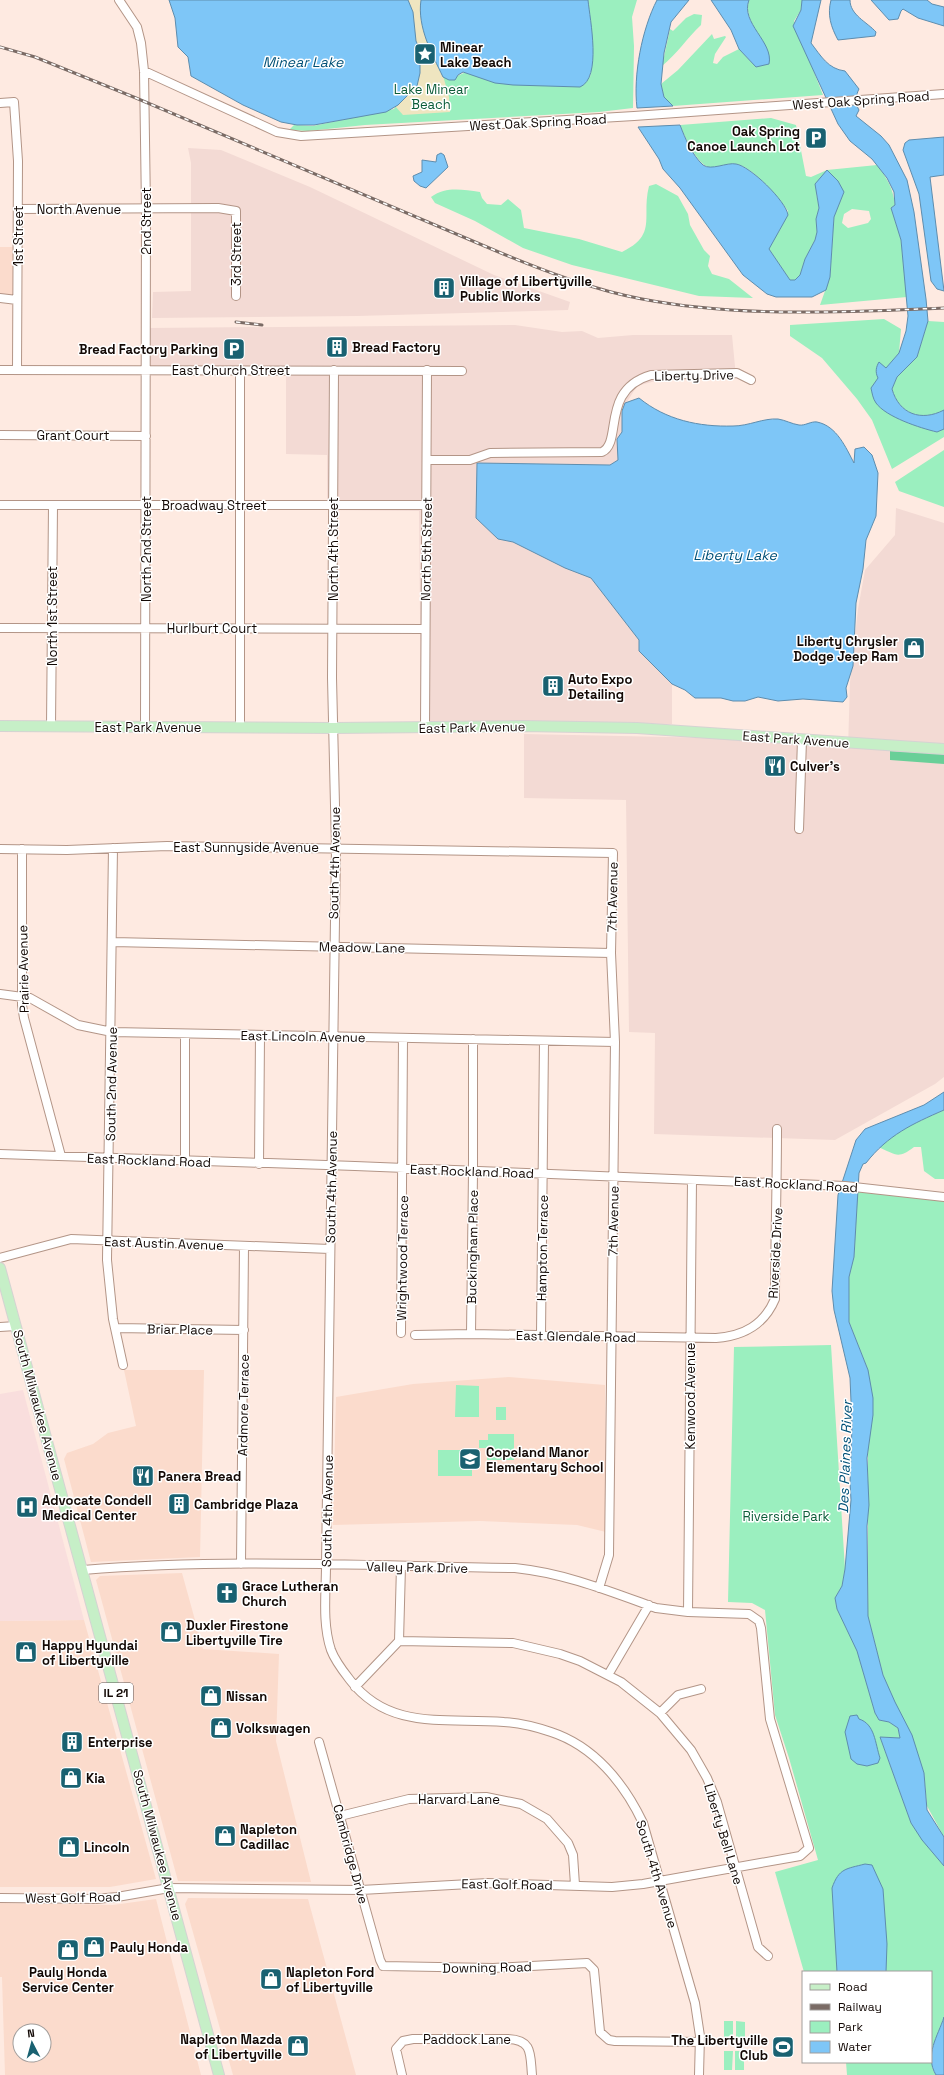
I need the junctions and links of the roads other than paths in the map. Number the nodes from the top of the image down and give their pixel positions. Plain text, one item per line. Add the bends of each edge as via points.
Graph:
1 (119, 0) edge
2 (144, 71) junction
3 (944, 94) edge
4 (0, 103) edge
5 (18, 209) junction
6 (146, 209) junction
7 (236, 211) joint
8 (236, 296) dead end
9 (0, 298) edge
10 (17, 300) junction
11 (0, 370) edge
12 (17, 370) junction
13 (146, 370) junction
14 (240, 370) junction
15 (334, 370) junction
16 (427, 370) junction
17 (462, 370) dead end
18 (751, 380) dead end
19 (0, 435) edge
20 (146, 436) junction
21 (427, 460) junction
22 (0, 505) edge
23 (53, 505) junction
24 (146, 505) junction
25 (240, 505) junction
26 (333, 505) junction
27 (427, 505) junction
28 (0, 628) edge
29 (52, 628) junction
30 (146, 628) junction
31 (240, 628) junction
32 (333, 628) junction
33 (424, 629) junction
34 (0, 726) edge
35 (240, 726) junction
36 (51, 727) junction
37 (145, 727) junction
38 (334, 728) junction
39 (425, 728) junction
40 (802, 740) junction
41 (944, 749) edge
42 (799, 829) dead end
43 (113, 848) junction
44 (336, 848) junction
45 (0, 849) edge
46 (22, 849) junction
47 (613, 853) joint
48 (113, 942) junction
49 (333, 946) junction
50 (611, 953) junction
51 (0, 994) edge
52 (22, 997) junction
53 (112, 1032) junction
54 (185, 1034) junction
55 (260, 1035) junction
56 (332, 1037) junction
57 (403, 1038) junction
58 (473, 1039) junction
59 (544, 1041) junction
60 (615, 1042) junction
61 (777, 1129) dead end
62 (0, 1154) edge
63 (61, 1156) junction
64 (110, 1158) junction
65 (185, 1161) junction
66 (258, 1164) junction
67 (331, 1165) junction
68 (403, 1169) junction
69 (473, 1172) junction
70 (542, 1174) junction
71 (613, 1176) junction
72 (692, 1180) junction
73 (777, 1183) junction
74 (944, 1197) edge
75 (109, 1241) junction
76 (244, 1246) junction
77 (330, 1249) junction
78 (0, 1258) edge
79 (0, 1268) edge
80 (0, 1326) edge
81 (16, 1326) junction
82 (116, 1328) junction
83 (244, 1330) junction
84 (401, 1333) dead end
85 (471, 1334) junction
86 (415, 1335) dead end
87 (541, 1335) junction
88 (737, 1335) joint
89 (612, 1337) junction
90 (691, 1338) junction
91 (123, 1365) dead end
92 (241, 1564) junction
93 (326, 1565) junction
94 (401, 1566) junction
95 (83, 1570) junction
96 (599, 1588) junction
97 (649, 1605) junction
98 (688, 1612) junction
99 (399, 1641) junction
100 (608, 1675) junction
101 (355, 1687) junction
102 (701, 1689) dead end
103 (660, 1713) junction
104 (319, 1742) dead end
105 (340, 1816) junction
106 (802, 1820) joint
107 (736, 1868) junction
108 (660, 1882) junction
109 (575, 1885) junction
110 (169, 1888) junction
111 (360, 1890) junction
112 (0, 1898) edge
113 (768, 1956) dead end
114 (382, 1967) joint
115 (700, 2042) junction
116 (219, 2075) edge
117 (402, 2075) edge
118 (532, 2075) edge
119 (699, 2075) edge

1 - 2 street, 2nd Street via 137,27
2 - 3 street, West Oak Spring Road via 277,132 301,136
2 - 6 street, 2nd Street
4 - 5 street, 1st Street via 14,102
5 - 6 street, North Avenue
5 - 10 street, 1st Street
6 - 7 street, North Avenue via 218,208
6 - 13 street, 2nd Street
7 - 8 street, 3rd Street
9 - 10 street
10 - 12 street, 1st Street
11 - 12 street, East Church Street
12 - 13 street, East Church Street
13 - 14 street, East Church Street
13 - 20 street, North 2nd Street
14 - 15 street, East Church Street
14 - 25 street
15 - 16 street, East Church Street
15 - 26 street, North 4th Street
16 - 17 street, East Church Street
16 - 21 street, North 5th Street
18 - 21 street, Liberty Drive via 737,373 647,376 635,382 622,394 615,411 609,444 606,450 598,453 494,453 470,460
19 - 20 street, Grant Court
20 - 24 street, North 2nd Street
21 - 27 street, North 5th Street
22 - 23 street, Broadway Street
23 - 24 street, Broadway Street
23 - 29 street, North 1st Street
24 - 25 street, Broadway Street
24 - 30 street, North 2nd Street
25 - 26 street, Broadway Street
25 - 31 street
26 - 27 street, Broadway Street
26 - 32 street, North 4th Street
27 - 33 street, North 5th Street
28 - 29 street, Hurlburt Court
29 - 30 street, Hurlburt Court
29 - 36 street, North 1st Street
30 - 31 street, Hurlburt Court
30 - 37 street, North 2nd Street
31 - 32 street, Hurlburt Court
31 - 35 street
32 - 33 street, Hurlburt Court
32 - 38 street, North 4th Street
33 - 39 street, North 5th Street
34 - 36 main road, East Park Avenue
35 - 37 main road, East Park Avenue
35 - 38 main road, East Park Avenue
36 - 37 main road, East Park Avenue
38 - 39 main road, East Park Avenue
38 - 44 street, South 4th Avenue
39 - 40 main road, East Park Avenue via 637,728
40 - 41 main road, East Park Avenue
40 - 42 street
43 - 44 street, East Sunnyside Avenue
43 - 46 street, East Sunnyside Avenue
43 - 48 street, South 2nd Avenue
44 - 47 street, East Sunnyside Avenue
44 - 49 street, South 4th Avenue
45 - 46 street, East Sunnyside Avenue
46 - 52 street, Prairie Avenue
47 - 50 street, 7th Avenue
48 - 49 street, Meadow Lane
48 - 53 street, South 2nd Avenue
49 - 50 street, Meadow Lane
49 - 56 street, South 4th Avenue
50 - 60 street, 7th Avenue
51 - 52 street, East Lincoln Avenue
52 - 53 street, East Lincoln Avenue via 37,1001 78,1025
52 - 63 street, Prairie Avenue via 24,1018
53 - 54 street, East Lincoln Avenue
53 - 64 street, South 2nd Avenue
54 - 55 street, East Lincoln Avenue
54 - 65 street
55 - 56 street, East Lincoln Avenue
55 - 66 street
56 - 57 street, East Lincoln Avenue
56 - 67 street, South 4th Avenue
57 - 58 street, East Lincoln Avenue
57 - 68 street, Wrightwood Terrace
58 - 59 street, East Lincoln Avenue
58 - 69 street, Buckingham Place
59 - 60 street, East Lincoln Avenue
59 - 70 street, Hampton Terrace
60 - 71 street, 7th Avenue
61 - 73 street, Riverside Drive
62 - 63 street, East Rockland Road
63 - 64 street, East Rockland Road
64 - 65 street, East Rockland Road
64 - 75 street, South 2nd Avenue
65 - 66 street, East Rockland Road
66 - 67 street, East Rockland Road
67 - 68 street, East Rockland Road
67 - 77 street, South 4th Avenue
68 - 69 street, East Rockland Road
68 - 84 street, Wrightwood Terrace
69 - 70 street, East Rockland Road
69 - 85 street, Buckingham Place
70 - 71 street, East Rockland Road
70 - 87 street, Hampton Terrace
71 - 72 street, East Rockland Road
71 - 89 street, 7th Avenue
72 - 73 street, East Rockland Road
72 - 90 street, Kenwood Avenue
73 - 74 street, East Rockland Road via 872,1187
73 - 88 street, Riverside Drive via 775,1299 763,1320
75 - 76 street, East Austin Avenue
75 - 78 street, East Austin Avenue via 71,1239
75 - 82 street, South 2nd Avenue via 109,1286
76 - 77 street, East Austin Avenue
76 - 83 street, Ardmore Terrace
77 - 93 street, South 4th Avenue
79 - 81 main road, South Milwaukee Avenue / IL 21
80 - 81 street
81 - 95 main road, South Milwaukee Avenue / IL 21
82 - 83 street, Briar Place
82 - 91 street, South 2nd Avenue
83 - 92 street, Ardmore Terrace
85 - 86 street, East Glendale Road
85 - 87 street, East Glendale Road
87 - 89 street, East Glendale Road
88 - 90 street, East Glendale Road
89 - 90 street, East Glendale Road
89 - 96 street, 7th Avenue via 609,1555
90 - 98 street, Kenwood Avenue
92 - 93 street, Valley Park Drive
92 - 95 street, Valley Park Drive via 131,1566
93 - 94 street, Valley Park Drive
93 - 101 street, South 4th Avenue via 326,1616 331,1650
94 - 96 street, Valley Park Drive via 535,1570 569,1577
94 - 99 street
95 - 110 main road, South Milwaukee Avenue / IL 21
96 - 97 street, Valley Park Drive
97 - 98 street, Valley Park Drive
97 - 100 street
98 - 106 street, Valley Park Drive via 745,1613 759,1621 770,1719
99 - 100 street, Liberty Bell Lane via 513,1643 560,1654
99 - 101 street
100 - 103 street, Liberty Bell Lane via 621,1682
101 - 108 street, South 4th Avenue via 384,1710 398,1715 424,1720 529,1725 553,1732 581,1747 603,1763 634,1804 643,1823
102 - 103 street via 678,1695
103 - 107 street, Liberty Bell Lane via 691,1750 707,1778 717,1802
104 - 105 street, Cambridge Drive
105 - 109 street, Harvard Lane via 409,1799 486,1797 521,1804 547,1819 568,1843 573,1855
105 - 111 street, Cambridge Drive
106 - 107 street, East Golf Road via 809,1844 805,1854
107 - 108 street, East Golf Road
107 - 113 street, Liberty Bell Lane via 758,1946
108 - 109 street, East Golf Road via 612,1887
108 - 115 street, South 4th Avenue via 695,2004
109 - 111 street, East Golf Road via 482,1883
110 - 111 street, East Golf Road
110 - 112 street, West Golf Road via 117,1897
110 - 116 main road, South Milwaukee Avenue / IL 21
111 - 114 street, Cambridge Drive
114 - 115 street, Downing Road via 493,1968 592,1962 600,2032 604,2037 615,2041
115 - 119 street, South 4th Avenue
117 - 118 street, Paddock Lane via 396,2054 403,2041 413,2039 521,2040 528,2047

